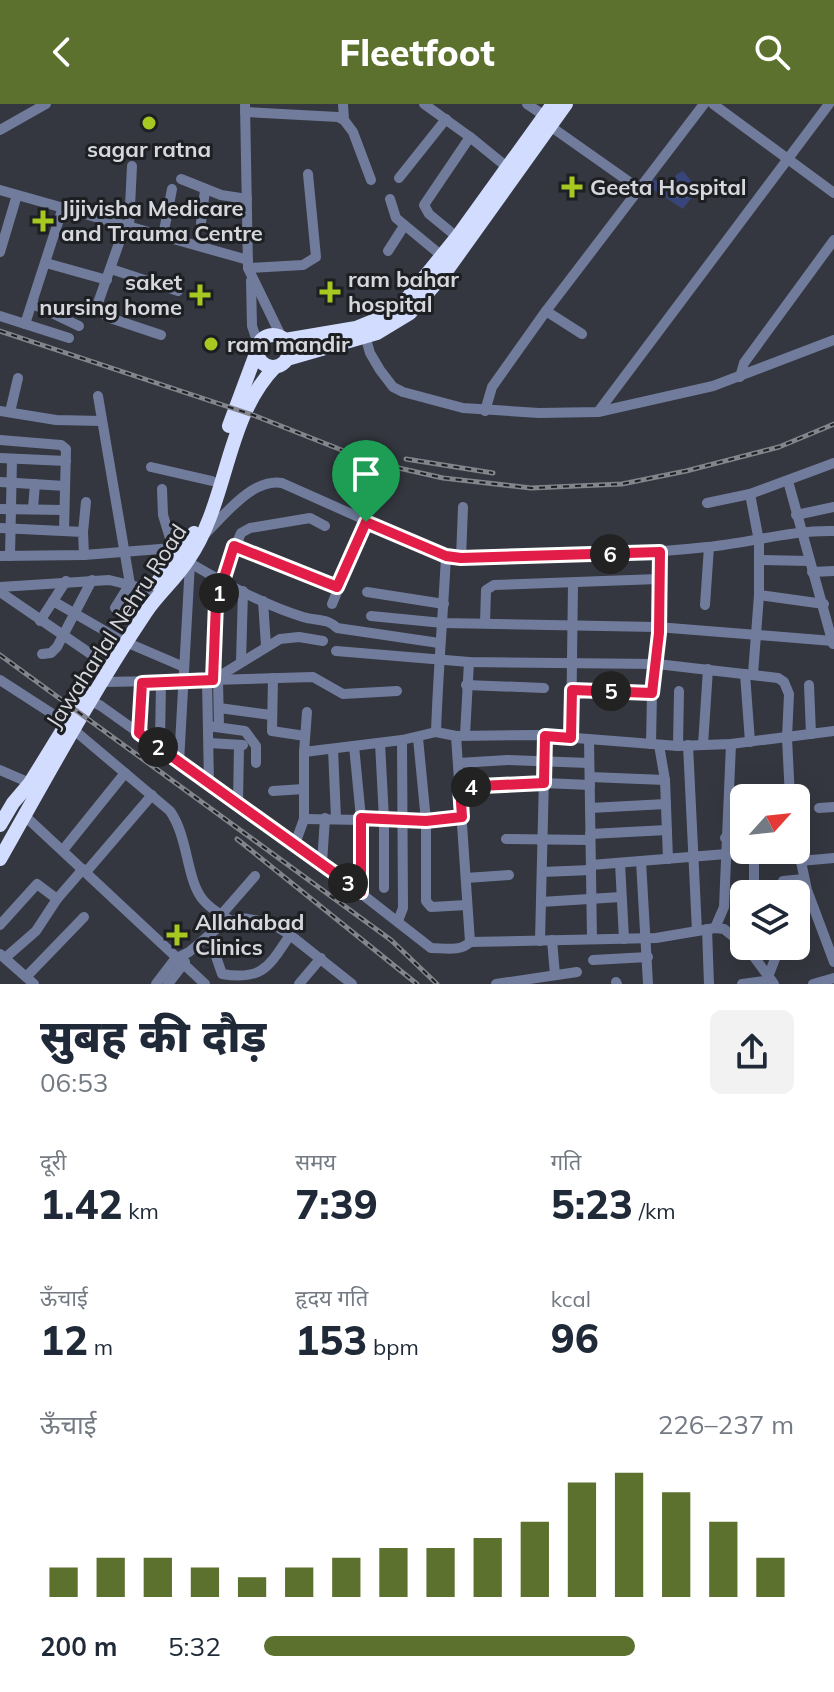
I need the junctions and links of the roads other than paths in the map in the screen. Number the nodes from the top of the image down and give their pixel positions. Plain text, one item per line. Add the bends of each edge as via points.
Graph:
1 (46, 104) edge
2 (343, 104) edge
3 (424, 104) edge
4 (527, 104) edge
5 (566, 104) edge
6 (704, 104) edge
7 (713, 104) edge
8 (829, 104) edge
9 (245, 108) edge
10 (549, 115) edge
11 (446, 119) junction
12 (344, 120) junction
13 (0, 130) edge
14 (470, 137) junction
15 (788, 160) junction
16 (132, 166) dead end
17 (507, 167) junction
18 (308, 174) dead end
19 (399, 178) dead end
20 (181, 179) dead end
21 (371, 180) dead end
22 (638, 188) junction
23 (172, 189) dead end
24 (0, 190) edge
25 (205, 190) junction
26 (834, 193) edge
27 (17, 195) junction
28 (247, 199) junction
29 (390, 199) dead end
30 (63, 207) junction
31 (201, 223) dead end
32 (127, 226) junction
33 (404, 226) junction
34 (163, 236) junction
35 (457, 237) junction
36 (834, 240) edge
37 (388, 251) dead end
38 (0, 252) edge
39 (442, 256) junction
40 (46, 263) junction
41 (249, 268) junction
42 (111, 269) junction
43 (107, 280) junction
44 (178, 291) dead end
45 (33, 304) junction
46 (546, 311) junction
47 (0, 316) edge
48 (25, 324) junction
49 (79, 326) dead end
50 (363, 332) junction
51 (582, 334) dead end
52 (161, 335) dead end
53 (69, 338) dead end
54 (283, 339) junction
55 (834, 340) edge
56 (258, 348) junction
57 (281, 363) junction
58 (740, 377) junction
59 (18, 378) dead end
60 (98, 396) dead end
61 (485, 411) junction
62 (5, 412) edge
63 (598, 412) junction
64 (102, 421) junction
65 (0, 440) edge
66 (17, 442) junction
67 (10, 458) edge
68 (66, 461) junction
69 (834, 463) edge
70 (151, 467) dead end
71 (212, 481) junction
72 (788, 481) junction
73 (6, 483) edge
74 (35, 484) junction
75 (65, 486) junction
76 (162, 489) dead end
77 (750, 494) junction
78 (86, 502) dead end
79 (707, 503) dead end
80 (463, 507) dead end
81 (834, 507) edge
82 (33, 508) junction
83 (6, 509) edge
84 (64, 510) junction
85 (796, 515) junction
86 (366, 522) junction
87 (325, 526) dead end
88 (5, 528) edge
89 (64, 531) junction
90 (834, 531) edge
91 (83, 532) junction
92 (801, 532) junction
93 (200, 539) junction
94 (759, 541) junction
95 (234, 546) junction
96 (709, 547) junction
97 (125, 551) junction
98 (660, 552) junction
99 (84, 555) junction
100 (5, 556) edge
101 (183, 556) junction
102 (446, 556) junction
103 (461, 558) junction
104 (759, 560) junction
105 (811, 566) junction
106 (834, 571) edge
107 (658, 579) junction
108 (92, 580) junction
109 (66, 581) junction
110 (221, 581) junction
111 (573, 583) junction
112 (130, 584) junction
113 (337, 587) junction
114 (0, 590) edge
115 (151, 590) junction
116 (243, 591) junction
117 (367, 592) dead end
118 (759, 595) junction
119 (53, 601) junction
120 (263, 601) junction
121 (332, 604) dead end
122 (444, 604) junction
123 (824, 604) junction
124 (705, 605) dead end
125 (115, 608) dead end
126 (73, 615) junction
127 (371, 616) dead end
128 (830, 620) edge
129 (40, 621) junction
130 (443, 623) junction
131 (485, 623) junction
132 (572, 624) junction
133 (657, 627) junction
134 (757, 633) junction
135 (62, 636) junction
136 (123, 641) junction
137 (323, 641) dead end
138 (439, 643) junction
139 (833, 644) edge
140 (266, 646) junction
141 (336, 651) dead end
142 (42, 654) dead end
143 (438, 660) junction
144 (241, 662) junction
145 (469, 662) junction
146 (104, 663) junction
147 (573, 664) junction
148 (657, 664) junction
149 (184, 667) junction
150 (708, 669) junction
151 (749, 674) junction
152 (273, 678) junction
153 (0, 680) edge
154 (184, 680) junction
155 (213, 680) junction
156 (103, 682) junction
157 (161, 682) junction
158 (142, 683) junction
159 (466, 685) junction
160 (809, 685) dead end
161 (544, 688) dead end
162 (572, 690) junction
163 (397, 691) dead end
164 (679, 691) dead end
165 (652, 693) junction
166 (87, 699) junction
167 (219, 708) junction
168 (307, 712) dead end
169 (271, 715) junction
170 (70, 726) junction
171 (214, 726) junction
172 (834, 731) edge
173 (436, 732) junction
174 (139, 733) junction
175 (811, 734) junction
176 (305, 736) junction
177 (460, 736) junction
178 (545, 736) junction
179 (418, 738) junction
180 (571, 738) junction
181 (787, 738) junction
182 (589, 739) junction
183 (402, 740) junction
184 (244, 741) junction
185 (750, 742) junction
186 (160, 743) dead end
187 (209, 743) junction
188 (380, 743) junction
189 (655, 744) junction
190 (731, 744) junction
191 (703, 745) junction
192 (354, 746) junction
193 (683, 746) junction
194 (333, 749) junction
195 (304, 752) junction
196 (545, 760) junction
197 (179, 762) junction
198 (256, 763) dead end
199 (458, 763) junction
200 (589, 763) junction
201 (0, 770) edge
202 (125, 773) junction
203 (665, 780) junction
204 (590, 781) junction
205 (30, 783) junction
206 (544, 783) junction
207 (209, 784) junction
208 (789, 784) edge
209 (460, 787) junction
210 (304, 789) junction
211 (273, 791) dead end
212 (152, 795) junction
213 (238, 804) junction
214 (666, 804) junction
215 (834, 807) edge
216 (590, 808) junction
217 (819, 808) dead end
218 (9, 812) edge
219 (462, 817) junction
220 (330, 818) junction
221 (361, 818) junction
222 (304, 819) junction
223 (384, 819) junction
224 (404, 820) junction
225 (426, 821) junction
226 (667, 830) junction
227 (590, 837) junction
228 (730, 837) edge
229 (725, 838) junction
230 (0, 839) edge
231 (506, 839) dead end
232 (543, 841) junction
233 (295, 844) junction
234 (63, 850) junction
235 (724, 855) junction
236 (692, 857) junction
237 (834, 858) edge
238 (0, 859) edge
239 (668, 859) junction
240 (810, 860) edge
241 (641, 861) junction
242 (322, 863) junction
243 (620, 863) junction
244 (801, 864) edge
245 (591, 867) junction
246 (85, 871) junction
247 (542, 872) junction
248 (509, 875) dead end
249 (255, 876) dead end
250 (466, 878) junction
251 (804, 879) joint
252 (754, 880) edge
253 (794, 880) edge
254 (384, 888) dead end
255 (361, 892) junction
256 (621, 897) junction
257 (591, 898) junction
258 (57, 899) junction
259 (810, 900) edge
260 (541, 902) junction
261 (467, 905) junction
262 (84, 917) dead end
263 (226, 917) junction
264 (398, 921) junction
265 (0, 925) edge
266 (706, 930) junction
267 (730, 933) edge
268 (290, 935) junction
269 (209, 936) junction
270 (647, 938) junction
271 (592, 939) junction
272 (624, 939) junction
273 (546, 941) junction
274 (470, 942) junction
275 (3, 956) edge
276 (648, 957) junction
277 (321, 958) junction
278 (593, 960) dead end
279 (757, 960) edge
280 (776, 960) edge
281 (834, 962) edge
282 (182, 964) junction
283 (577, 972) dead end
284 (555, 975) junction
285 (834, 978) edge
286 (223, 979) edge
287 (771, 980) edge
288 (31, 982) edge
289 (347, 983) edge
290 (156, 984) edge
291 (168, 984) edge
292 (187, 984) edge
293 (205, 984) edge
294 (299, 984) edge
295 (496, 984) edge
296 (648, 984) edge
297 (709, 984) edge
298 (745, 984) edge
299 (813, 984) edge

1 - 13 street
2 - 12 street
3 - 11 street
4 - 10 street
5 - 10 highway
6 - 22 street
7 - 15 street
8 - 15 street
9 - 12 street
9 - 28 street
10 - 17 highway
10 - 22 street
10 - 50 highway via 445,273 418,305 394,325
11 - 14 street
11 - 19 street
12 - 21 street
14 - 17 street
14 - 35 street via 424,205
15 - 26 street
15 - 63 street
16 - 32 street
17 - 35 highway
18 - 41 street via 316,257 303,265
20 - 25 street
22 - 46 street
23 - 34 street
24 - 27 street
25 - 28 street
25 - 31 street
27 - 30 street
27 - 38 street
28 - 41 street
29 - 33 street
30 - 32 street
30 - 40 street
32 - 34 street
32 - 42 street
33 - 37 street
33 - 39 street
34 - 41 street
35 - 39 highway
36 - 58 street via 744,363
39 - 50 highway via 401,306
40 - 43 street
40 - 45 street
41 - 54 street
41 - 56 street
42 - 43 street
42 - 44 street
43 - 52 street via 98,303 103,314
45 - 48 street
45 - 49 street
46 - 51 street
46 - 61 street via 492,387
47 - 48 street
48 - 53 street
50 - 54 highway
50 - 57 highway
50 - 61 street via 393,387 411,396
54 - 56 highway via 271,335
54 - 57 highway via 289,351
55 - 58 street
56 - 57 highway via 261,362
56 - 71 highway, Jawaharlal Nehru Road
57 - 93 highway, Jawaharlal Nehru Road via 262,380 245,410
58 - 63 street
59 - 62 street
60 - 64 street
61 - 63 street
62 - 64 street
64 - 97 street
65 - 66 street
66 - 67 street
66 - 68 street via 61,445
67 - 68 street
67 - 73 street
68 - 75 street
69 - 72 street
70 - 71 street
71 - 101 highway, Jawaharlal Nehru Road
72 - 77 street
72 - 85 street
73 - 74 street
73 - 83 street
74 - 75 street
74 - 82 street
75 - 84 street
76 - 101 street via 163,515
77 - 79 street
77 - 94 street
78 - 91 street
80 - 103 street
81 - 85 street
82 - 83 street
82 - 84 street
83 - 88 street
84 - 89 street
85 - 92 street
86 - 93 street via 282,483 267,482
86 - 102 street
86 - 113 street
87 - 95 street via 310,518 250,528
88 - 89 street
88 - 100 street
89 - 91 street
90 - 92 street
91 - 99 street
92 - 94 street
92 - 105 street
93 - 101 highway, Jawaharlal Nehru Road
94 - 96 street
94 - 104 street
95 - 110 street
95 - 113 street
96 - 98 street
96 - 124 street
97 - 99 street
97 - 101 street
97 - 112 street
98 - 103 street
98 - 107 street
99 - 100 street
101 - 110 street
101 - 115 highway, Jawaharlal Nehru Road
101 - 136 highway, Jawaharlal Nehru Road
101 - 149 street
102 - 103 street
102 - 122 street
104 - 105 street
104 - 118 street
105 - 106 street
105 - 123 street
107 - 111 street
107 - 133 street
108 - 109 street
108 - 112 street
108 - 126 street
109 - 114 street
109 - 119 street
110 - 116 street
110 - 155 street
111 - 131 street via 494,585 486,590
111 - 132 street
112 - 115 street
112 - 125 street
113 - 121 street
114 - 129 street
115 - 136 highway, Jawaharlal Nehru Road
116 - 120 street
116 - 144 street
117 - 122 street
118 - 123 street
118 - 134 street
119 - 126 street
119 - 129 street
120 - 138 street via 298,616 331,621 337,628
120 - 140 street
122 - 130 street
123 - 128 street
126 - 135 street
126 - 136 street
127 - 130 street
128 - 139 street
129 - 135 street
130 - 131 street
130 - 138 street
131 - 132 street
132 - 133 street
132 - 147 street
133 - 134 street
133 - 148 street
134 - 139 street
134 - 151 street
135 - 142 street via 54,651
135 - 146 street
136 - 146 highway, Jawaharlal Nehru Road
136 - 149 street
136 - 156 highway, Jawaharlal Nehru Road
137 - 140 street via 299,637
138 - 143 street
140 - 144 street
141 - 143 street
143 - 145 street
143 - 173 street
144 - 155 street
145 - 147 street
145 - 159 street
146 - 166 highway, Jawaharlal Nehru Road
147 - 148 street
147 - 162 street
148 - 150 street
148 - 165 street
149 - 154 street
150 - 151 street
150 - 191 street
151 - 181 street via 778,678 788,687
151 - 185 street
152 - 155 street
152 - 163 street via 313,677 349,695
152 - 169 street
153 - 170 street
154 - 155 street
154 - 157 street
154 - 197 street
155 - 167 street
155 - 171 street
156 - 158 street
156 - 166 highway, Jawaharlal Nehru Road
157 - 158 street
157 - 186 street
158 - 174 street
159 - 161 street
159 - 177 street
160 - 175 street
162 - 165 street
162 - 180 street
164 - 193 street
165 - 189 street
166 - 170 highway, Jawaharlal Nehru Road
166 - 174 street
167 - 169 street
167 - 171 street
168 - 176 street
169 - 176 street via 274,734
170 - 202 street
170 - 205 highway, Jawaharlal Nehru Road
170 - 218 highway, Jawaharlal Nehru Road
171 - 184 street via 242,729
171 - 187 street
172 - 175 street
173 - 177 street
173 - 179 street
174 - 197 street
175 - 181 street
176 - 195 street
177 - 178 street
177 - 199 street
178 - 180 street
178 - 196 street
179 - 183 street
179 - 225 street
180 - 182 street
181 - 185 street
181 - 208 street
182 - 189 street
182 - 200 street
183 - 188 street
183 - 224 street
184 - 187 street
184 - 198 street via 256,746
184 - 213 street
185 - 190 street
187 - 207 street
188 - 192 street
188 - 223 street
189 - 193 street
189 - 203 street
190 - 191 street
190 - 229 street
191 - 193 street
192 - 194 street
192 - 221 street
193 - 236 street
194 - 195 street
194 - 220 street
195 - 210 street
196 - 199 street
196 - 200 street
196 - 206 street
197 - 207 street
199 - 209 street
200 - 204 street
201 - 205 street
202 - 212 street
202 - 234 street
203 - 204 street
203 - 214 street
204 - 206 street
204 - 216 street
205 - 218 highway, Jawaharlal Nehru Road
206 - 209 street
206 - 232 street
207 - 213 street
209 - 219 street
210 - 211 street
210 - 222 street
212 - 246 street
212 - 263 street via 179,824 196,887 206,903
213 - 233 street
214 - 216 street
214 - 226 street
215 - 217 street
216 - 227 street
218 - 230 highway
218 - 234 street
218 - 238 highway, Jawaharlal Nehru Road
219 - 225 street
219 - 250 street
220 - 221 street
220 - 222 street
220 - 242 street
221 - 223 street
221 - 255 street
222 - 233 street
223 - 224 street
223 - 254 street
224 - 225 street
224 - 264 street via 403,908
225 - 261 street via 426,901 431,907
226 - 227 street
226 - 239 street
227 - 232 street
227 - 245 street
228 - 229 street
229 - 235 street
231 - 232 street
232 - 247 street
233 - 242 street
234 - 246 street
235 - 236 street
235 - 252 street via 753,853
235 - 266 street via 724,907
236 - 239 street
236 - 266 street
237 - 240 street
239 - 241 street
241 - 243 street
241 - 270 street
242 - 255 street
243 - 245 street
243 - 256 street
244 - 251 street
245 - 247 street
245 - 257 street
246 - 258 street
246 - 282 street
247 - 260 street
248 - 250 street
249 - 263 street
250 - 261 street
251 - 253 street
255 - 264 street
256 - 257 street
256 - 272 street
257 - 260 street
257 - 271 street
258 - 265 street via 37,884
258 - 275 street via 36,931
259 - 281 street
260 - 273 street
261 - 274 street
262 - 288 street
263 - 268 street via 271,923
263 - 269 street
264 - 274 street via 431,948 459,948
266 - 267 street
266 - 270 street
266 - 297 street
268 - 277 street
268 - 286 street via 268,967 245,978
269 - 282 street
269 - 286 street
270 - 272 street
270 - 276 street
271 - 272 street
271 - 273 street
273 - 274 street
273 - 284 street
275 - 288 street
276 - 278 street
276 - 296 street
277 - 289 street
277 - 294 street
279 - 287 street
280 - 287 street
282 - 290 street
282 - 291 street
282 - 292 street
282 - 293 street
283 - 284 street
284 - 295 street
285 - 299 street
287 - 298 street

